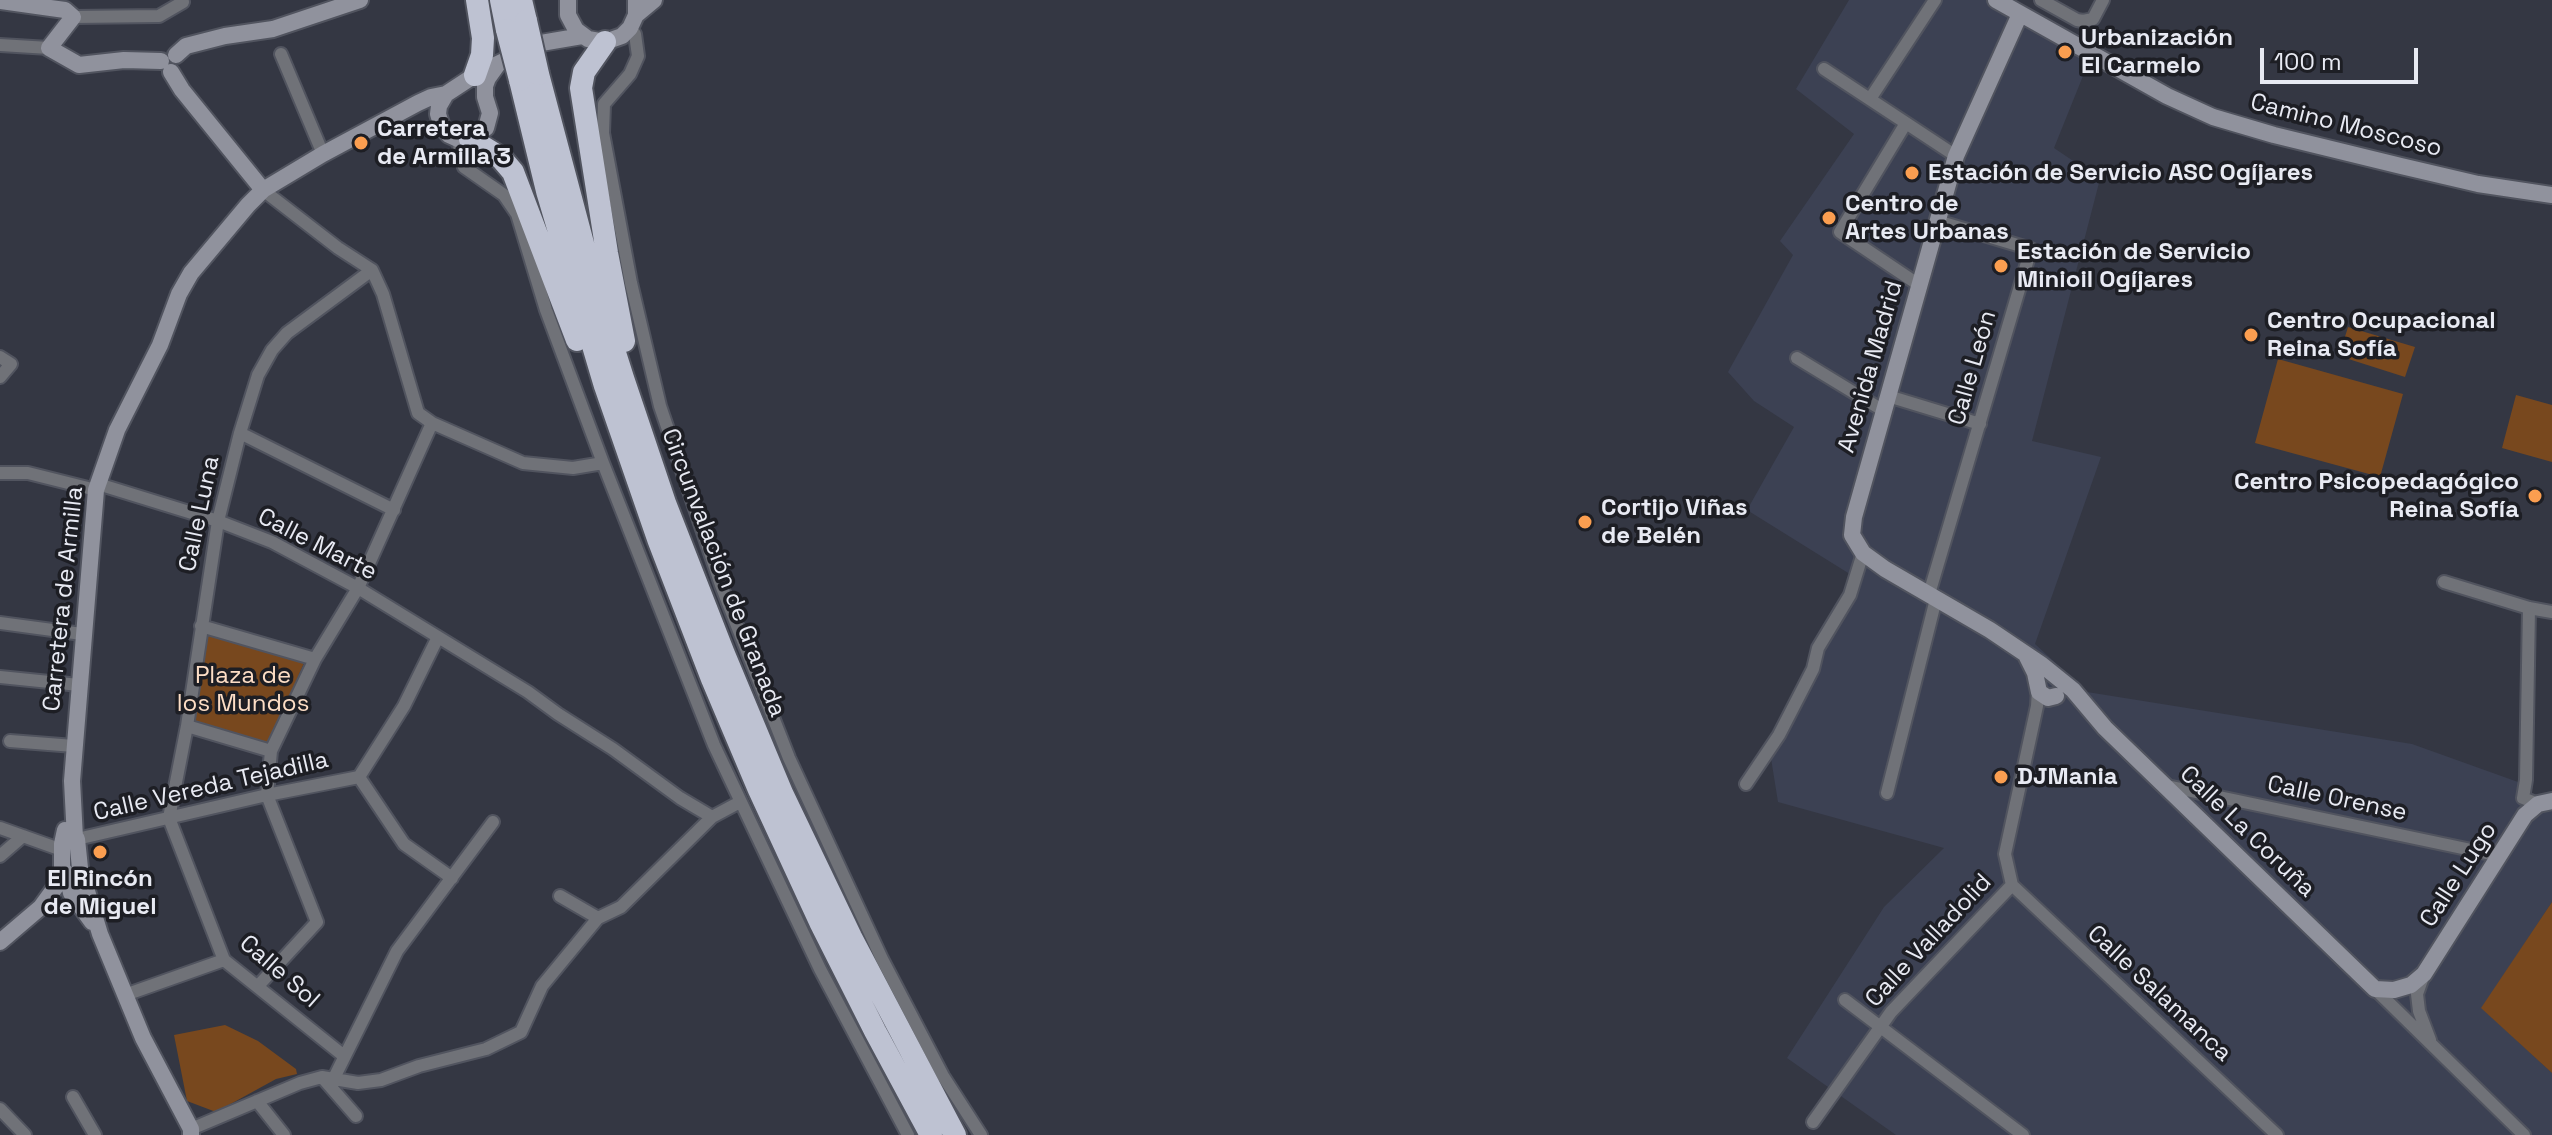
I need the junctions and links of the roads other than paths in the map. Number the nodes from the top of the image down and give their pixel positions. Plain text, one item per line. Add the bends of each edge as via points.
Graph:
1 (360, 0) edge
2 (477, 0) edge
3 (501, 0) edge
4 (654, 0) edge
5 (1935, 0) edge
6 (1986, 0) edge
7 (2041, 0) edge
8 (2103, 0) edge
9 (0, 1) edge
10 (183, 2) dead end
11 (568, 4) edge
12 (2008, 7) edge
13 (634, 14) edge
14 (73, 17) junction
15 (518, 17) edge
16 (582, 36) junction
17 (605, 42) junction
18 (541, 43) junction
19 (0, 45) edge
20 (49, 48) junction
21 (281, 54) dead end
22 (169, 63) junction
23 (498, 64) junction
24 (1824, 69) dead end
25 (529, 77) junction
26 (460, 86) junction
27 (485, 97) junction
28 (1870, 99) junction
29 (395, 117) junction
30 (439, 123) junction
31 (1906, 123) junction
32 (465, 139) junction
33 (323, 154) junction
34 (1956, 156) junction
35 (263, 190) junction
36 (2552, 195) edge
37 (1937, 221) junction
38 (372, 270) junction
39 (1919, 285) junction
40 (1797, 358) dead end
41 (6, 361) edge
42 (0, 377) edge
43 (1886, 403) junction
44 (634, 409) junction
45 (432, 423) junction
46 (1980, 424) junction
47 (240, 433) junction
48 (603, 463) junction
49 (634, 470) junction
50 (0, 473) edge
51 (97, 487) junction
52 (394, 510) junction
53 (218, 521) junction
54 (1863, 553) junction
55 (2444, 582) dead end
56 (358, 588) junction
57 (1932, 596) junction
58 (2529, 608) junction
59 (2552, 612) edge
60 (0, 623) edge
61 (201, 626) junction
62 (82, 634) junction
63 (438, 637) junction
64 (2027, 655) junction
65 (315, 659) junction
66 (0, 677) edge
67 (79, 685) junction
68 (2038, 687) junction
69 (2056, 688) junction
70 (187, 726) junction
71 (2033, 726) junction
72 (10, 741) dead end
73 (74, 746) junction
74 (271, 751) junction
75 (359, 777) junction
76 (1746, 784) dead end
77 (2165, 786) junction
78 (1887, 793) dead end
79 (267, 795) junction
80 (740, 802) junction
81 (2545, 802) edge
82 (712, 817) junction
83 (169, 818) junction
84 (493, 822) dead end
85 (0, 828) edge
86 (23, 836) junction
87 (69, 841) junction
88 (0, 856) edge
89 (2500, 856) junction
90 (71, 872) junction
91 (452, 878) junction
92 (2012, 885) junction
93 (560, 896) dead end
94 (598, 918) junction
95 (0, 942) edge
96 (224, 960) junction
97 (2424, 974) junction
98 (258, 986) junction
99 (2375, 989) junction
100 (125, 995) junction
101 (1845, 1000) dead end
102 (1880, 1025) junction
103 (2431, 1043) junction
104 (344, 1056) junction
105 (328, 1078) junction
106 (73, 1097) dead end
107 (257, 1101) junction
108 (0, 1109) edge
109 (356, 1116) dead end
110 (1813, 1122) dead end
111 (191, 1132) edge
112 (25, 1135) edge
113 (95, 1135) edge
114 (284, 1135) edge
115 (908, 1135) edge
116 (931, 1135) edge
117 (955, 1135) edge
118 (981, 1135) edge
119 (2023, 1135) edge
120 (2277, 1135) edge
121 (2524, 1135) edge

1 - 22 street via 273,29 186,46
2 - 26 highway via 482,55
3 - 15 highway, Circunvalación de Granada
4 - 13 street
5 - 28 street
6 - 12 street, Camino Moscoso via 2008,24
7 - 8 street via 2083,21 2093,19
9 - 14 street via 65,10
10 - 14 street via 159,16
11 - 16 street via 571,23
11 - 18 street
12 - 34 street, Avenida Madrid
12 - 36 street, Camino Moscoso via 2180,102 2245,127 2478,184
13 - 17 street via 622,36
13 - 118 street via 636,64 604,104 603,133 660,406 721,585 789,758 882,959 943,1076
14 - 20 street
15 - 25 highway, Circunvalación de Granada, bridge
16 - 17 street
16 - 18 street
17 - 44 highway via 584,72 581,88
18 - 23 street, Carretera de Armilla
19 - 20 street
20 - 22 street via 79,65
21 - 33 street
22 - 35 street via 182,90
23 - 26 street, Carretera de Armilla
23 - 27 street via 488,78
24 - 28 street
25 - 44 highway, Circunvalación de Granada
25 - 49 highway, Circunvalación de Granada via 547,191
26 - 27 street
26 - 29 street, Carretera de Armilla
26 - 30 street via 439,106
27 - 32 street via 489,122 483,132
28 - 31 street
29 - 30 street via 413,115
29 - 33 street, Carretera de Armilla
30 - 32 street via 449,135
31 - 34 street
31 - 39 street via 1840,232
32 - 48 street via 459,151 464,167 504,195 517,214
32 - 49 highway via 501,158 513,172 615,443
33 - 35 street, Carretera de Armilla
34 - 37 street, Avenida Madrid
35 - 38 street
35 - 51 street, Carretera de Armilla via 179,294
37 - 39 street, Avenida Madrid
37 - 46 street, Calle León via 2031,249
38 - 45 street via 418,413
38 - 47 street, Calle Luna via 272,350 258,375
39 - 43 street, Avenida Madrid
40 - 43 street
41 - 42 street
43 - 46 street
43 - 54 street, Avenida Madrid via 1854,517 1852,535
44 - 117 highway, Circunvalación de Granada via 665,503 782,793
45 - 48 street via 523,463 573,468
45 - 52 street
46 - 57 street, Calle León
47 - 52 street
47 - 53 street, Calle Luna
48 - 80 street
49 - 116 highway, Circunvalación de Granada via 759,790 820,922
50 - 51 street, Calle Marte
51 - 53 street, Calle Marte
51 - 62 street, Carretera de Armilla
52 - 56 street
53 - 56 street, Calle Marte via 272,542
53 - 61 street, Calle Luna
54 - 57 street
54 - 76 street via 1850,595 1818,648 1813,669
55 - 58 street
56 - 63 street, Calle Marte
56 - 65 street
57 - 64 street
57 - 78 street, Calle León
58 - 59 street
58 - 81 street via 2523,798
60 - 62 street
61 - 65 street
61 - 70 street, Calle Luna
62 - 67 street, Carretera de Armilla
63 - 75 street via 404,706
63 - 82 street, Calle Marte
64 - 68 street
64 - 69 street
65 - 74 street
66 - 67 street
67 - 73 street, Carretera de Armilla
68 - 69 street via 2044,676
68 - 71 street, Calle Valladolid
69 - 71 street, Calle Valladolid
69 - 77 street, Calle La Coruña via 2073,690
70 - 74 street
70 - 83 street, Calle Luna
71 - 92 street, Calle Valladolid via 2005,854
72 - 73 street, Carretera de Armilla
73 - 87 street, Carretera de Armilla
74 - 79 street
75 - 79 street, Calle Vereda Tejadilla
75 - 91 street, Calle Vereda Tejadilla via 404,844
77 - 89 street, Calle Orense
77 - 99 street, Calle La Coruña
79 - 83 street, Calle Vereda Tejadilla
79 - 98 street via 317,922
80 - 82 street
80 - 115 street
81 - 89 street, Calle Lugo via 2525,815
82 - 94 street via 621,907
83 - 87 street, Calle Vereda Tejadilla
83 - 96 street, Calle Sol
84 - 91 street
85 - 86 street
86 - 87 street
86 - 88 street
87 - 90 street, Carretera de Armilla
89 - 97 street, Calle Lugo
90 - 95 street
90 - 100 street, Carretera de Armilla
91 - 104 street via 397,951
92 - 102 street, Calle Valladolid
92 - 120 street, Calle Salamanca
93 - 94 street
94 - 105 street via 542,986 521,1032 486,1049 381,1080
96 - 98 street, Calle Sol
96 - 100 street
97 - 99 street via 2411,985
97 - 103 street, Calle La Coruña via 2417,994
98 - 104 street, Calle Sol
99 - 103 street, Calle La Coruña
100 - 111 street, Carretera de Armilla
101 - 102 street
102 - 110 street, Calle Valladolid
102 - 119 street
103 - 121 street, Calle La Coruña
104 - 105 street
105 - 107 street
105 - 109 street
106 - 113 street
107 - 111 street
107 - 114 street
108 - 112 street

